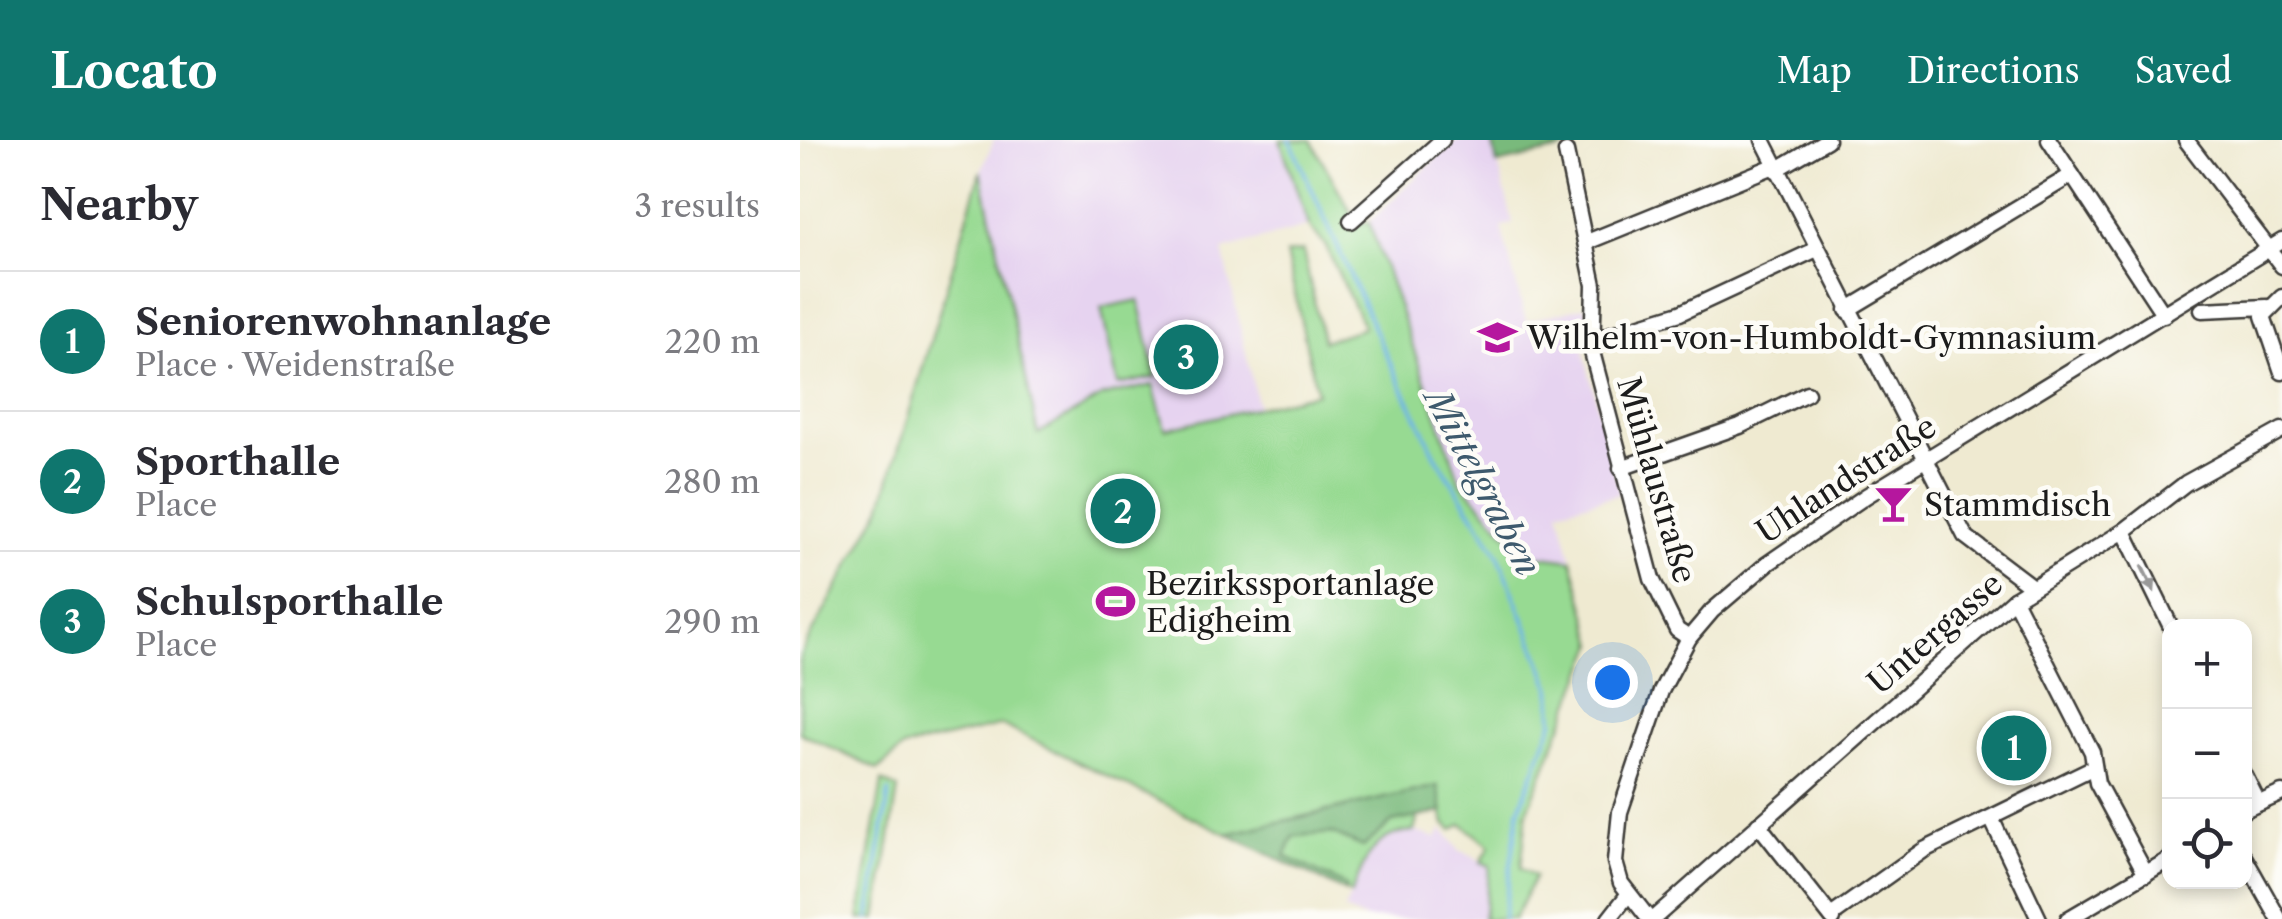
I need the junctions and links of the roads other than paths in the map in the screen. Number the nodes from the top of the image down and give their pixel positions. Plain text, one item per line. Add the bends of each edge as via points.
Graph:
1 (1442, 140) edge
2 (1762, 140) edge
3 (1827, 140) edge
4 (2049, 140) edge
5 (2186, 140) edge
6 (1566, 152) dead end
7 (1775, 168) junction
8 (2072, 174) junction
9 (1351, 221) dead end
10 (1587, 242) junction
11 (2278, 247) edge
12 (1816, 250) junction
13 (2282, 266) edge
14 (2282, 297) edge
15 (2267, 307) junction
16 (1847, 310) junction
17 (2202, 310) dead end
18 (2164, 315) junction
19 (1592, 340) junction
20 (2277, 340) edge
21 (2282, 372) edge
22 (1806, 393) dead end
23 (2282, 430) edge
24 (1924, 459) junction
25 (1622, 468) junction
26 (2124, 531) junction
27 (2031, 586) junction
28 (2014, 599) junction
29 (2168, 619) edge
30 (1690, 638) junction
31 (2094, 768) junction
32 (2252, 790) edge
33 (2282, 793) edge
34 (2258, 802) junction
35 (2252, 805) edge
36 (1991, 818) junction
37 (1758, 824) junction
38 (2162, 864) edge
39 (2252, 871) edge
40 (2146, 874) junction
41 (1627, 896) junction
42 (1832, 918) edge
43 (1609, 919) edge
44 (1651, 919) edge
45 (2039, 919) edge
46 (2068, 919) edge
47 (2279, 919) edge

1 - 9 street
2 - 7 street
3 - 7 street
4 - 8 street
5 - 11 street
6 - 10 street, Mühlaustraße
7 - 10 street
7 - 12 street
8 - 16 street
8 - 18 street
10 - 19 street, Mühlaustraße
11 - 13 street
11 - 18 street, Uhlandstraße
12 - 16 street
12 - 19 street via 1680,312
14 - 15 street
15 - 17 street
15 - 20 street via 2264,316
16 - 24 street
18 - 24 street, Uhlandstraße
19 - 25 street, Mühlaustraße
20 - 21 street
22 - 25 street via 1740,426
23 - 26 street, Untergasse via 2186,483
24 - 27 street via 1965,536
24 - 30 street, Uhlandstraße via 1737,587
25 - 30 street, Mühlaustraße via 1652,579 1677,630
26 - 27 street, Untergasse
26 -> 29 street
27 - 28 street, Untergasse
28 - 31 street via 2092,752
28 - 37 street, Untergasse
30 - 41 street, Uhlandstraße via 1661,691 1620,812 1616,862
31 - 36 street
31 - 40 street
32 - 34 street
33 - 34 street
34 - 35 street
36 - 42 street via 1924,850
36 - 45 street
37 - 42 street
37 - 44 street, Untergasse
38 - 40 street
39 - 47 street
40 - 46 street
41 - 43 street
41 - 44 street

